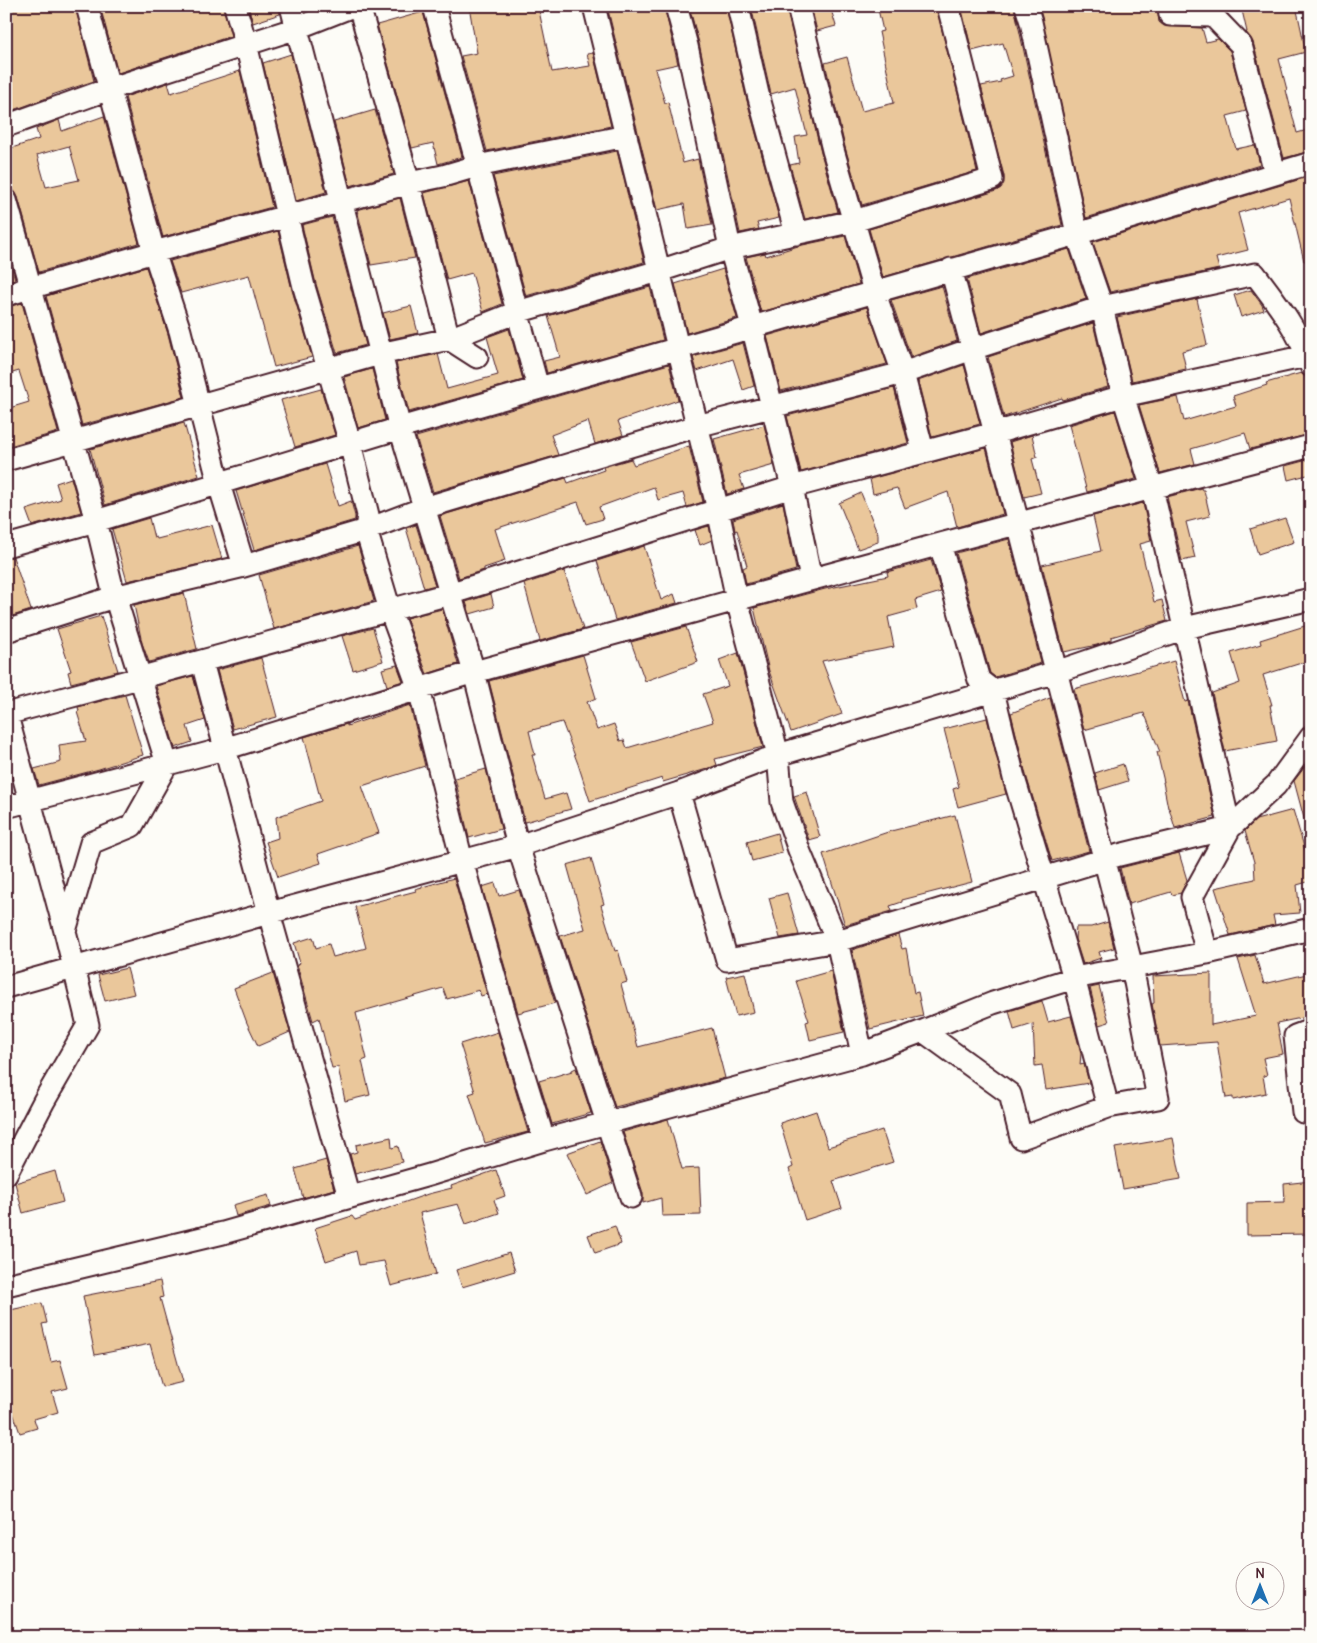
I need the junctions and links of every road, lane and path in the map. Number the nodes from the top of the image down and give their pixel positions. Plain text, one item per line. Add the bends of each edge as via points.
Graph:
1 (87, 6) edge
2 (235, 6) edge
3 (291, 6) edge
4 (353, 6) edge
5 (359, 6) edge
6 (434, 6) edge
7 (594, 6) edge
8 (676, 6) edge
9 (738, 6) edge
10 (798, 6) edge
11 (948, 6) edge
12 (1026, 6) edge
13 (1169, 6) edge
14 (297, 28) junction
15 (246, 44) junction
16 (109, 89) junction
17 (6, 126) edge
18 (626, 136) junction
19 (1311, 163) edge
20 (477, 166) junction
21 (1275, 174) junction
22 (409, 183) junction
23 (6, 200) edge
24 (341, 202) junction
25 (287, 216) junction
26 (854, 222) junction
27 (796, 234) junction
28 (1076, 234) junction
29 (730, 248) junction
30 (154, 252) junction
31 (951, 270) junction
32 (660, 271) junction
33 (31, 288) junction
34 (874, 291) junction
35 (6, 296) edge
36 (1102, 307) junction
37 (517, 312) junction
38 (752, 326) junction
39 (449, 338) junction
40 (678, 348) junction
41 (972, 349) junction
42 (380, 354) junction
43 (477, 357) dead end
44 (1310, 358) edge
45 (328, 370) junction
46 (903, 373) junction
47 (538, 388) junction
48 (1123, 396) junction
49 (199, 407) junction
50 (771, 407) junction
51 (697, 426) junction
52 (400, 428) junction
53 (995, 433) junction
54 (74, 441) junction
55 (350, 444) junction
56 (1311, 446) edge
57 (923, 451) junction
58 (6, 460) edge
59 (219, 484) junction
60 (792, 487) junction
61 (1152, 488) junction
62 (424, 508) junction
63 (718, 510) junction
64 (96, 521) junction
65 (1018, 524) junction
66 (366, 530) junction
67 (940, 544) junction
68 (6, 546) edge
69 (244, 566) junction
70 (811, 579) junction
71 (449, 594) junction
72 (114, 597) junction
73 (1311, 599) edge
74 (737, 600) junction
75 (390, 610) junction
76 (1185, 628) junction
77 (6, 631) edge
78 (202, 662) junction
79 (474, 672) junction
80 (1056, 672) junction
81 (140, 678) junction
82 (419, 689) junction
83 (992, 691) junction
84 (6, 713) edge
85 (1311, 737) edge
86 (224, 748) junction
87 (778, 755) junction
88 (167, 764) junction
89 (679, 793) junction
90 (31, 800) junction
91 (6, 807) edge
92 (1230, 828) junction
93 (518, 846) junction
94 (1104, 860) junction
95 (462, 861) junction
96 (1044, 878) junction
97 (269, 912) junction
98 (1311, 929) edge
99 (65, 931) junction
100 (837, 941) junction
101 (1207, 953) junction
102 (1132, 967) junction
103 (73, 968) junction
104 (1074, 978) junction
105 (6, 987) edge
106 (1311, 1030) edge
107 (923, 1031) junction
108 (862, 1054) junction
109 (1108, 1107) junction
110 (1303, 1112) dead end
111 (606, 1122) junction
112 (544, 1140) junction
113 (6, 1174) edge
114 (350, 1197) junction
115 (631, 1197) dead end
116 (6, 1285) edge

1 - 16 street
2 - 15 street
3 - 14 street
4 - 14 street
5 - 22 street
6 - 20 street
7 - 18 street
8 - 29 street
9 - 27 street
10 - 26 street
11 - 26 street via 992,178
12 - 28 street
13 - 21 street via 1170,15 1213,16 1240,45
14 - 15 street
14 - 24 street
15 - 16 street
15 - 25 street
16 - 17 street
16 - 30 street
18 - 20 street
18 - 32 street
19 - 21 street
20 - 22 street
20 - 37 street
21 - 28 street
22 - 24 street
22 - 39 street
23 - 33 street
24 - 25 street
24 - 42 street
25 - 30 street
25 - 45 street
26 - 27 street
26 - 34 street
27 - 29 street
28 - 31 street
28 - 36 street
29 - 32 street
29 - 38 street
30 - 33 street
30 - 49 street via 180,331
31 - 34 street
31 - 41 street
32 - 37 street
32 - 40 street
33 - 35 street
33 - 54 street
34 - 38 street
34 - 46 street
36 - 41 street
36 - 44 street via 1255,274 1282,309
36 - 48 street
37 - 39 street
37 - 47 street
38 - 40 street
38 - 50 street
39 - 42 street
39 - 43 street
40 - 47 street
40 - 51 street
41 - 46 street
41 - 53 street
42 - 45 street
42 - 52 street
44 - 48 street
45 - 49 street
45 - 55 street
46 - 50 street
46 - 57 street
47 - 52 street
48 - 53 street
48 - 61 street
49 - 54 street
49 - 59 street
50 - 51 street
50 - 60 street
51 - 62 street
51 - 63 street
52 - 55 street
52 - 62 street
53 - 57 street
53 - 65 street
54 - 58 street
54 - 64 street
55 - 59 street
55 - 66 street via 368,515
56 - 61 street
57 - 60 street
59 - 64 street
59 - 69 street
60 - 63 street
60 - 70 street
61 - 65 street
61 - 76 street
62 - 66 street
62 - 71 street
63 - 71 street
63 - 74 street
64 - 68 street
64 - 72 street
65 - 67 street
65 - 80 street
66 - 69 street
66 - 75 street
67 - 70 street
67 - 83 street via 979,680
69 - 72 street
70 - 74 street
71 - 75 street
71 - 79 street
72 - 77 street
72 - 81 street
73 - 76 street
74 - 79 street
74 - 87 street
75 - 78 street
75 - 82 street
76 - 80 street
76 - 92 street
78 - 81 street
78 - 86 street
79 - 82 street
79 - 93 street
80 - 83 street
80 - 94 street
81 - 84 street
81 - 88 street
82 - 86 street
82 - 95 street
83 - 87 street
83 - 96 street
84 - 90 street
85 - 92 street via 1276,785
86 - 88 street
86 - 97 street
87 - 89 street
87 - 100 street via 782,802
88 - 90 street
88 - 99 street via 132,826 91,843
89 - 93 street
89 - 100 street via 726,960
90 - 91 street
90 - 99 street
92 - 94 street
92 - 101 street via 1192,897
93 - 95 street
93 - 111 street
94 - 96 street
94 - 102 street
95 - 97 street
95 - 112 street
96 - 100 street
96 - 104 street
97 - 103 street
97 - 114 street
98 - 101 street
99 - 103 street
100 - 108 street
101 - 102 street
102 - 104 street
102 - 109 street via 1158,1098
103 - 105 street
103 - 113 street via 88,1025
104 - 107 street via 993,1003
104 - 109 street
106 - 110 street via 1295,1036
107 - 108 street
107 - 109 street via 1010,1094 1021,1138
108 - 111 street
111 - 112 street
111 - 115 street
112 - 114 street
114 - 116 street via 223,1233

